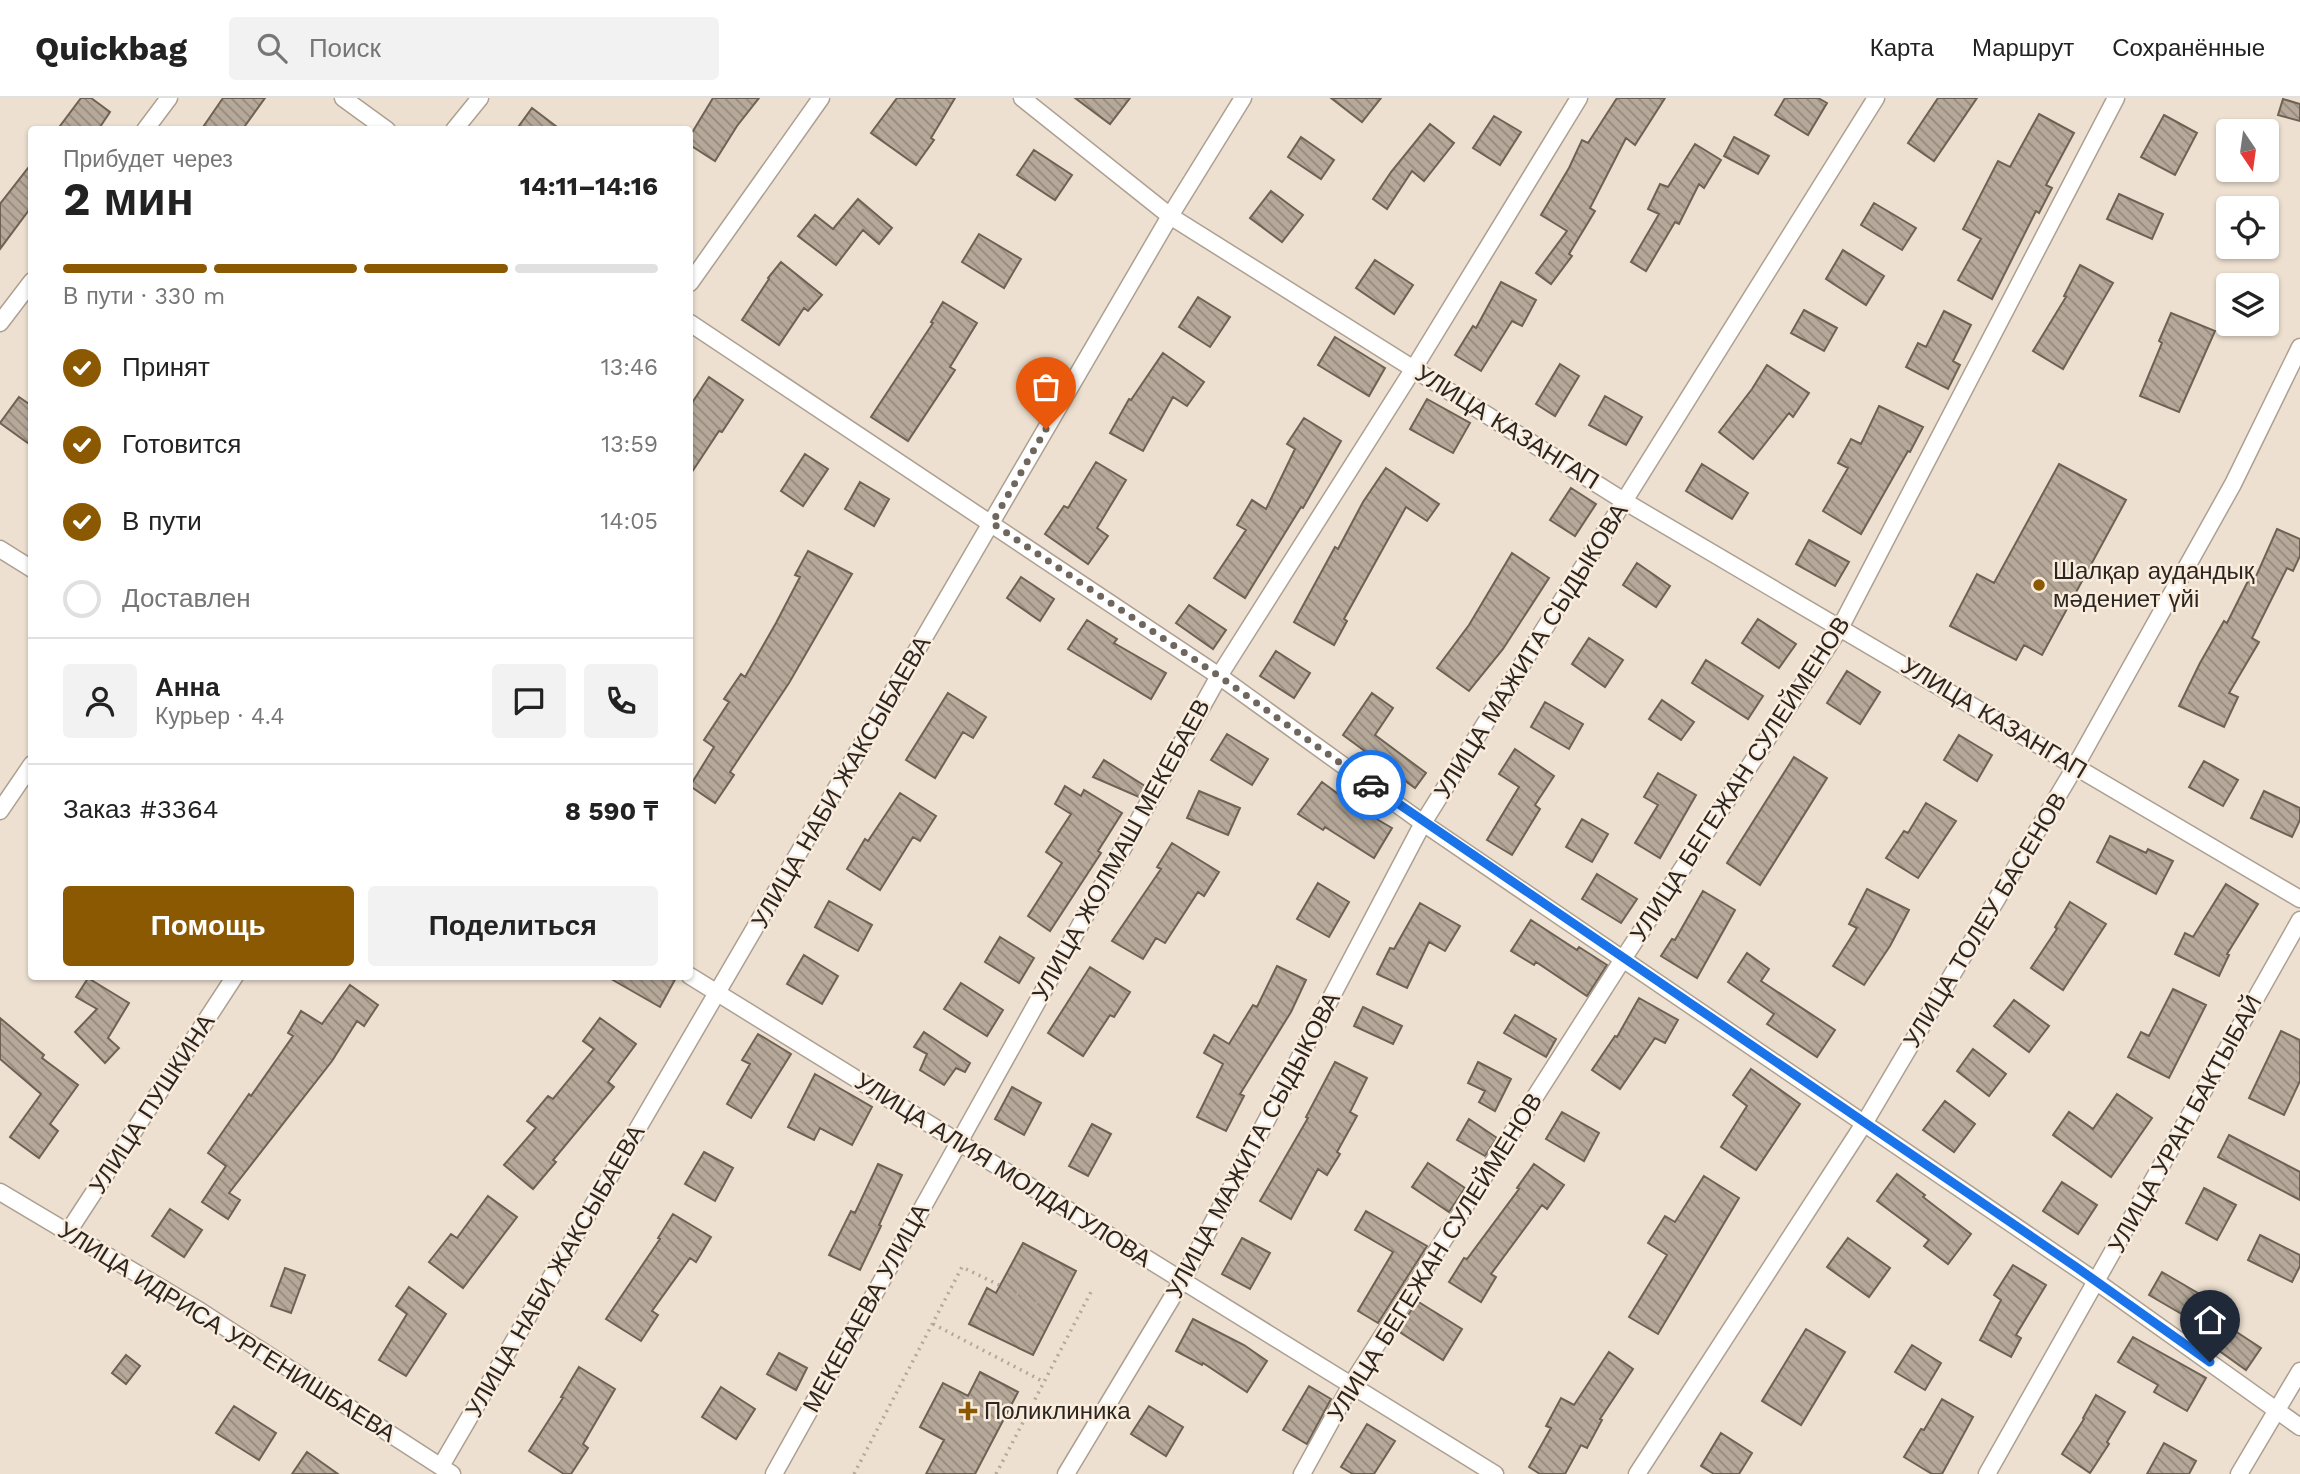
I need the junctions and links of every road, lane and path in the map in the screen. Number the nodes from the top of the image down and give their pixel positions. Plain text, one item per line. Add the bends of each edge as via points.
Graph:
1 (169, 98) edge
2 (343, 98) edge
3 (480, 98) edge
4 (821, 98) edge
5 (1022, 98) edge
6 (1243, 98) edge
7 (1579, 98) edge
8 (1875, 98) edge
9 (2116, 98) edge
10 (148, 126) edge
11 (382, 126) edge
12 (457, 126) edge
13 (1170, 216) junction
14 (693, 279) edge
15 (28, 286) edge
16 (0, 323) edge
17 (693, 325) edge
18 (2300, 347) edge
19 (1414, 368) junction
20 (1624, 501) junction
21 (992, 523) junction
22 (0, 549) edge
23 (28, 566) edge
24 (1840, 628) junction
25 (1219, 676) junction
26 (2075, 766) junction
27 (28, 770) edge
28 (0, 811) edge
29 (1423, 823) junction
30 (2300, 899) edge
31 (2300, 920) edge
32 (1623, 959) junction
33 (693, 978) edge
34 (232, 980) edge
35 (718, 993) junction
36 (1865, 1122) junction
37 (958, 1142) junction
38 (4, 1196) edge
39 (68, 1232) junction
40 (1182, 1281) junction
41 (2097, 1282) junction
42 (1092, 1290) dead end
43 (1040, 1305) dead end
44 (933, 1324) junction
45 (2300, 1371) edge
46 (1044, 1382) junction
47 (1351, 1385) junction
48 (2278, 1411) junction
49 (2300, 1427) edge
50 (447, 1470) edge
51 (774, 1474) edge
52 (854, 1474) edge
53 (996, 1474) edge
54 (1066, 1474) edge
55 (1302, 1474) edge
56 (1495, 1474) edge
57 (1637, 1474) edge
58 (1987, 1474) edge
59 (2239, 1474) edge

1 - 10 street
2 - 11 street
3 - 12 street
4 - 14 street
5 - 13 street, УЛИЦА КАЗАНГАП
6 - 13 street, УЛИЦА НАБИ ЖАКСЫБАЕВА
7 - 19 street, УЛИЦА ЖОЛМАШ МЕКЕБАЕВ
8 - 20 street, УЛИЦА МАЖИТА СЫДЫКОВА
9 - 24 street, УЛИЦА БЕГЕЖАН СУЛЕЙМЕНОВ
13 - 19 street, УЛИЦА КАЗАНГАП
13 - 21 street, УЛИЦА НАБИ ЖАКСЫБАЕВА
15 - 16 street
17 - 21 street
18 - 26 street, УЛИЦА ТОЛЕУ БАСЕНОВ via 2233,484
19 - 20 street, УЛИЦА КАЗАНГАП
19 - 25 street, УЛИЦА ЖОЛМАШ МЕКЕБАЕВ
20 - 24 street, УЛИЦА КАЗАНГАП
20 - 29 street, УЛИЦА МАЖИТА СЫДЫКОВА
21 - 25 street
21 - 35 street, УЛИЦА НАБИ ЖАКСЫБАЕВА
22 - 23 street
24 - 26 street, УЛИЦА КАЗАНГАП
24 - 32 street, УЛИЦА БЕГЕЖАН СУЛЕЙМЕНОВ
25 - 29 street
25 - 37 street, УЛИЦА ЖОЛМАШ МЕКЕБАЕВ
26 - 30 street, УЛИЦА КАЗАНГАП
26 - 36 street, УЛИЦА ТОЛЕУ БАСЕНОВ
27 - 28 street
29 - 32 street
29 - 40 street, УЛИЦА МАЖИТА СЫДЫКОВА
31 - 41 street, УЛИЦА УРАН БАКТЫБАЙ
32 - 36 street
32 - 47 street, УЛИЦА БЕГЕЖАН СУЛЕЙМЕНОВ
33 - 35 street, УЛИЦА АЛИЯ МОЛДАГУЛОВА
34 - 39 street, УЛИЦА ПУШКИНА
35 - 37 street, УЛИЦА АЛИЯ МОЛДАГУЛОВА
35 - 50 street, УЛИЦА НАБИ ЖАКСЫБАЕВА
36 - 41 street
36 - 57 street, УЛИЦА ТОЛЕУ БАСЕНОВ
37 - 40 street, УЛИЦА АЛИЯ МОЛДАГУЛОВА
37 - 51 street, МЕКЕБАЕВА УЛИЦА
38 - 39 street, УЛИЦА ИДРИСА УРГЕНИШБАЕВА
39 - 50 street, УЛИЦА ИДРИСА УРГЕНИШБАЕВА
40 - 47 street, УЛИЦА АЛИЯ МОЛДАГУЛОВА
40 - 54 street, УЛИЦА МАЖИТА СЫДЫКОВА
41 - 48 street
41 - 58 street, УЛИЦА УРАН БАКТЫБАЙ
42 - 46 path
43 - 44 path via 962,1267
44 - 46 path
44 - 52 path
45 - 48 street
46 - 53 path
47 - 55 street, УЛИЦА БЕГЕЖАН СУЛЕЙМЕНОВ
47 - 56 street, УЛИЦА АЛИЯ МОЛДАГУЛОВА
48 - 49 street
48 - 59 street

